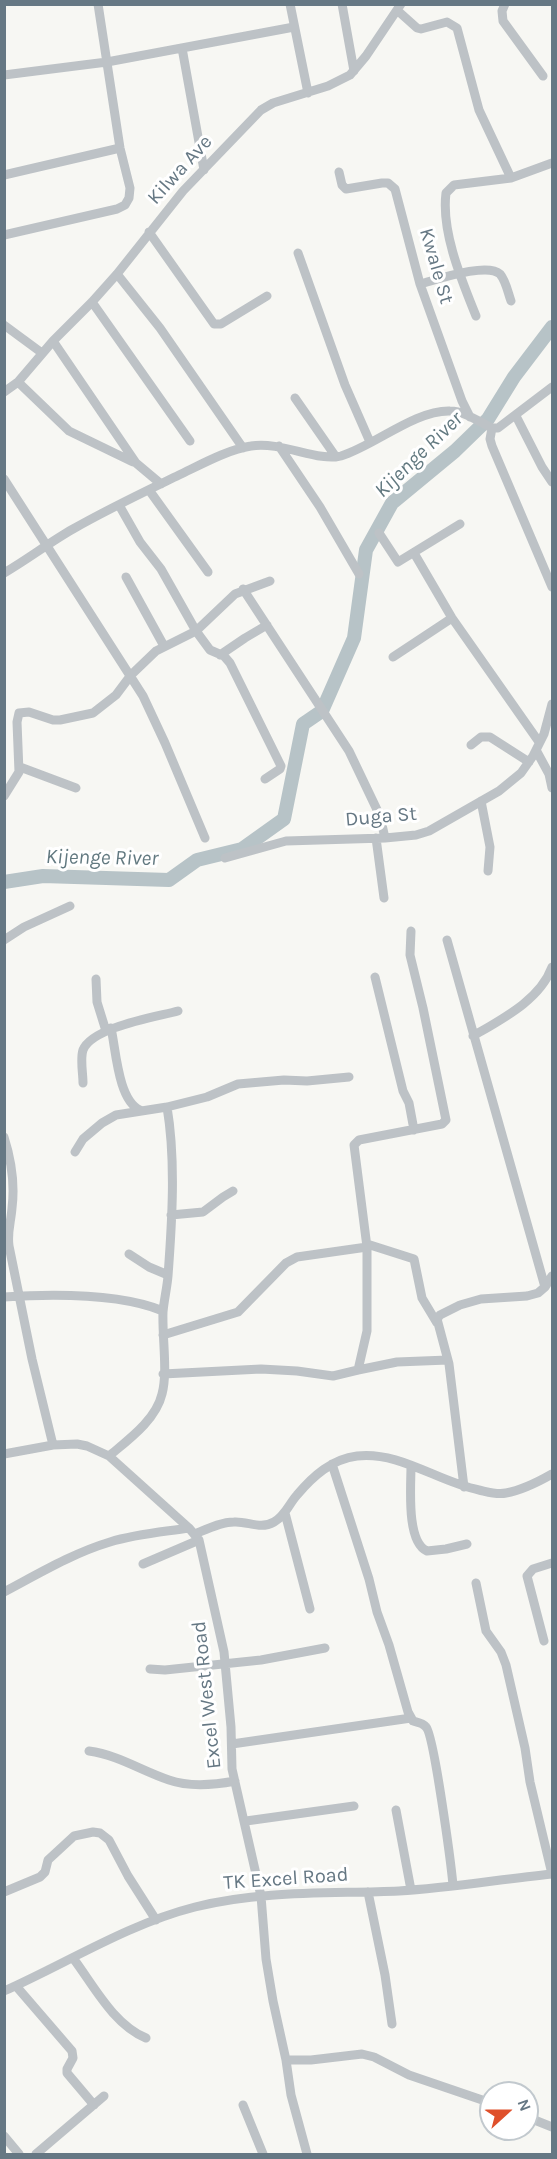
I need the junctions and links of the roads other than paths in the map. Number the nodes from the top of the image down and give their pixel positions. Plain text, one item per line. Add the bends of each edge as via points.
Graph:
1 (98, 4) edge
2 (290, 4) edge
3 (342, 4) edge
4 (505, 4) edge
5 (399, 8) edge
6 (294, 27) junction
7 (182, 48) junction
8 (107, 62) junction
9 (354, 71) junction
10 (4, 75) edge
11 (543, 76) dead end
12 (308, 93) junction
13 (120, 148) junction
14 (552, 164) edge
15 (204, 170) junction
16 (339, 172) dead end
17 (4, 175) edge
18 (512, 178) junction
19 (149, 232) junction
20 (4, 235) edge
21 (298, 253) dead end
22 (117, 274) junction
23 (460, 275) junction
24 (420, 284) junction
25 (267, 296) dead end
26 (511, 301) dead end
27 (92, 302) junction
28 (476, 316) dead end
29 (4, 325) edge
30 (52, 341) junction
31 (42, 353) junction
32 (18, 382) junction
33 (552, 387) edge
34 (4, 392) edge
35 (295, 398) dead end
36 (516, 416) junction
37 (474, 419) junction
38 (490, 427) junction
39 (190, 441) dead end
40 (370, 442) junction
41 (279, 446) junction
42 (243, 447) junction
43 (336, 457) junction
44 (136, 463) junction
45 (4, 479) edge
46 (552, 482) edge
47 (161, 484) junction
48 (149, 490) junction
49 (119, 505) junction
50 (460, 524) dead end
51 (379, 533) dead end
52 (45, 546) junction
53 (414, 553) junction
54 (208, 572) dead end
55 (4, 573) edge
56 (359, 574) dead end
57 (126, 578) dead end
58 (270, 581) dead end
59 (552, 587) edge
60 (243, 589) junction
61 (452, 618) junction
62 (267, 625) junction
63 (196, 631) junction
64 (164, 646) junction
65 (220, 655) junction
66 (393, 657) dead end
67 (131, 675) junction
68 (552, 704) edge
69 (471, 745) dead end
70 (537, 746) junction
71 (529, 762) junction
72 (20, 767) junction
73 (266, 779) dead end
74 (76, 788) dead end
75 (552, 788) edge
76 (4, 796) edge
77 (481, 801) junction
78 (205, 838) dead end
79 (381, 838) junction
80 (225, 858) dead end
81 (488, 871) dead end
82 (384, 898) dead end
83 (70, 906) dead end
84 (411, 931) dead end
85 (4, 940) edge
86 (447, 940) dead end
87 (552, 967) edge
88 (375, 977) dead end
89 (96, 979) dead end
90 (178, 1011) dead end
91 (108, 1029) junction
92 (473, 1036) junction
93 (349, 1077) dead end
94 (83, 1083) dead end
95 (167, 1107) junction
96 (141, 1110) junction
97 (414, 1130) junction
98 (4, 1137) edge
99 (75, 1152) dead end
100 (233, 1191) dead end
101 (171, 1215) junction
102 (367, 1245) junction
103 (129, 1254) dead end
104 (168, 1275) junction
105 (552, 1276) edge
106 (545, 1287) junction
107 (20, 1296) junction
108 (4, 1297) edge
109 (163, 1311) junction
110 (437, 1323) junction
111 (163, 1335) junction
112 (448, 1360) junction
113 (358, 1370) junction
114 (163, 1374) junction
115 (54, 1445) junction
116 (4, 1454) edge
117 (109, 1456) junction
118 (332, 1464) junction
119 (411, 1466) junction
120 (552, 1474) edge
121 (464, 1487) junction
122 (285, 1513) junction
123 (194, 1534) junction
124 (467, 1544) dead end
125 (552, 1563) edge
126 (143, 1564) dead end
127 (476, 1583) dead end
128 (4, 1592) edge
129 (310, 1609) dead end
130 (544, 1641) dead end
131 (325, 1648) dead end
132 (226, 1664) junction
133 (150, 1669) dead end
134 (411, 1718) junction
135 (232, 1744) junction
136 (89, 1751) dead end
137 (235, 1782) junction
138 (354, 1806) dead end
139 (396, 1810) dead end
140 (246, 1821) junction
141 (552, 1874) edge
142 (453, 1885) junction
143 (411, 1890) junction
144 (4, 1892) edge
145 (368, 1892) junction
146 (261, 1896) junction
147 (156, 1920) junction
148 (73, 1958) junction
149 (16, 1986) junction
150 (4, 1991) edge
151 (392, 2024) dead end
152 (146, 2038) dead end
153 (286, 2060) junction
154 (105, 2096) dead end
155 (479, 2099) edge
156 (94, 2105) junction
157 (243, 2105) dead end
158 (4, 2136) edge
159 (19, 2154) edge
160 (36, 2154) edge
161 (263, 2154) edge
162 (307, 2154) edge

1 - 8 street
2 - 6 street
3 - 9 street
4 - 11 street via 503,21
5 - 9 street, Kilwa Ave
5 - 18 street via 417,28 447,22 458,27 479,110
6 - 7 street
6 - 12 street
7 - 8 street
7 - 15 street
8 - 10 street
8 - 13 street
9 - 12 street, Kilwa Ave
12 - 15 street, Kilwa Ave via 265,106
13 - 17 street
13 - 20 street via 130,188 122,208
14 - 18 street
15 - 19 street, Kilwa Ave
16 - 24 street, Kwale St via 346,189 382,183 395,189
18 - 23 street via 454,185 446,194 448,230
19 - 22 street, Kilwa Ave
19 - 25 street via 214,324 221,324
21 - 40 street via 345,386
22 - 27 street, Kilwa Ave
22 - 42 street
23 - 24 street
23 - 26 street via 483,269 497,272
23 - 28 street
24 - 37 street, Kwale St via 462,401
27 - 30 street, Kilwa Ave
27 - 39 street
29 - 31 street
30 - 31 street, Kilwa Ave
30 - 44 street
31 - 32 street, Kilwa Ave
32 - 34 street, Kilwa Ave
32 - 44 street via 69,431
33 - 36 street
35 - 43 street
36 - 38 street via 498,428
36 - 46 street
37 - 38 street
37 - 40 street via 450,411 433,414
38 - 59 street via 492,446
40 - 43 street
41 - 42 street
41 - 43 street
41 - 56 street
42 - 47 street
44 - 47 street
45 - 52 street
47 - 48 street
48 - 49 street
48 - 54 street
49 - 52 street
49 - 63 street
50 - 53 street
51 - 53 street via 396,561
52 - 55 street
52 - 67 street
53 - 61 street
57 - 64 street
58 - 60 street
60 - 62 street
60 - 63 street
61 - 66 street
61 - 70 street
62 - 65 street
62 - 79 street via 349,751 380,816
63 - 64 street
63 - 65 street via 210,650
64 - 67 street
65 - 73 street via 230,663 281,766
67 - 72 street via 116,695 89,714 53,720 19,713
67 - 78 street via 165,742
68 - 70 street, Duga St
69 - 71 street via 481,737 489,737
70 - 71 street, Duga St
70 - 75 street
71 - 77 street, Duga St via 508,785
72 - 74 street
72 - 76 street
77 - 79 street, Duga St via 429,831
77 - 81 street via 489,847
79 - 80 street, Duga St via 286,842
79 - 82 street
83 - 85 street
84 - 97 street via 410,955 446,1117 445,1123
86 - 92 street
87 - 92 street via 540,990
88 - 97 street
89 - 91 street via 97,1002
90 - 91 street
91 - 94 street via 84,1048
91 - 96 street via 122,1084 132,1106
92 - 106 street
93 - 95 street via 238,1084
95 - 96 street
95 - 101 street
96 - 99 street via 108,1119 83,1139
97 - 102 street via 354,1144
98 - 107 street via 10,1156 13,1197 7,1234
100 - 101 street via 203,1212
101 - 104 street
102 - 110 street via 414,1259 422,1298
102 - 111 street via 297,1257 286,1263 245,1307
102 - 113 street via 367,1331
103 - 104 street
104 - 109 street
105 - 106 street
106 - 110 street via 527,1296 481,1299 460,1305 440,1315
107 - 108 street
107 - 109 street via 109,1299
107 - 115 street
109 - 111 street
110 - 112 street
111 - 114 street
112 - 113 street via 404,1361
112 - 121 street
113 - 114 street via 333,1376 261,1369
114 - 117 street via 162,1394 151,1415
115 - 116 street
115 - 117 street via 77,1444
117 - 123 street
118 - 119 street via 350,1457 371,1456
118 - 122 street via 318,1473
118 - 134 street
119 - 121 street
119 - 124 street via 412,1515 419,1545 427,1551
120 - 121 street via 526,1488 505,1493
122 - 123 street via 263,1526 230,1522
122 - 129 street
123 - 126 street
123 - 128 street via 132,1536 109,1542
123 - 132 street, Excel West Road
125 - 130 street via 533,1569 527,1576
127 - 141 street via 486,1631 506,1665
131 - 132 street
132 - 133 street
132 - 135 street, Excel West Road
134 - 135 street
134 - 142 street via 428,1731
135 - 137 street, Excel West Road
136 - 137 street via 180,1783
137 - 140 street, Excel West Road
138 - 140 street
139 - 143 street
140 - 146 street, Excel West Road
141 - 142 street, TK Excel Road
142 - 143 street, TK Excel Road
143 - 145 street, TK Excel Road
144 - 147 street via 40,1877 48,1860 74,1836 99,1833 109,1840
145 - 146 street, TK Excel Road
145 - 151 street
146 - 147 street, TK Excel Road via 194,1907
146 - 153 street, Excel West Road via 266,1959
147 - 148 street, TK Excel Road
148 - 149 street, TK Excel Road
148 - 152 street via 124,2025
149 - 150 street, TK Excel Road
149 - 156 street via 72,2051 67,2073
153 - 155 street via 362,2054
153 - 162 street, Excel West Road
154 - 156 street
156 - 160 street
157 - 161 street
158 - 159 street

